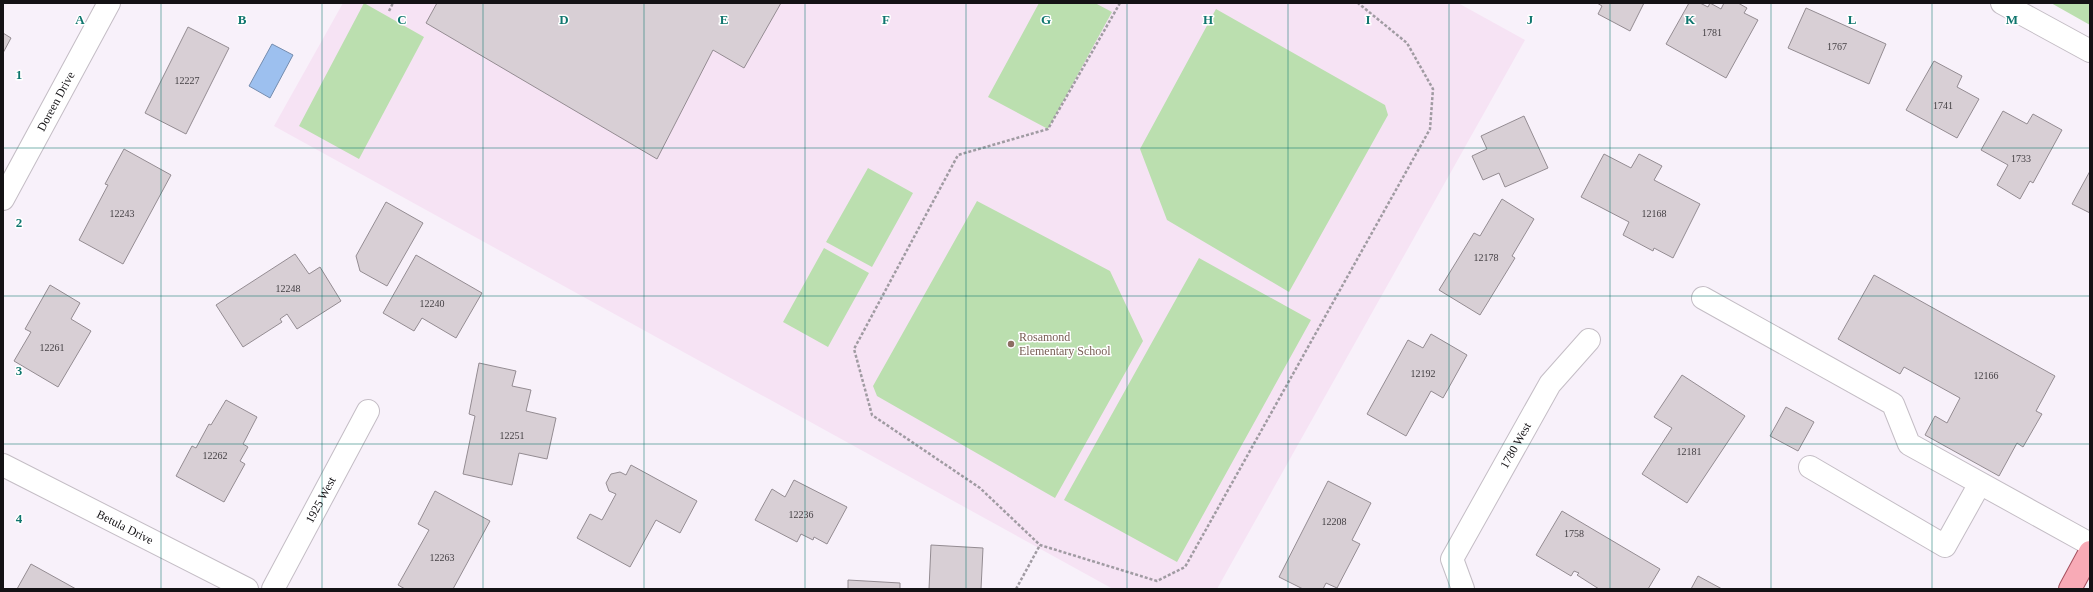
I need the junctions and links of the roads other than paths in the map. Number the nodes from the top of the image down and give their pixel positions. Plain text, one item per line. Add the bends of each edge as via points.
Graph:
1 (109, 3) edge
2 (2002, 3) edge
3 (2090, 51) edge
4 (3, 199) edge
5 (1703, 298) dead end
6 (1588, 340) dead end
7 (368, 411) dead end
8 (3, 465) edge
9 (1810, 467) dead end
10 (1979, 485) junction
11 (2090, 544) edge
12 (2090, 552) edge
13 (247, 589) edge
14 (273, 589) edge
15 (1463, 589) edge
16 (2070, 589) edge

1 - 4 street, Doreen Drive
2 - 3 street
5 - 10 street via 1893,404 1909,444
6 - 15 street, 1780 West via 1550,384 1452,559
7 - 14 street, 1925 West
8 - 13 street, Betula Drive
9 - 10 street via 1945,546
10 - 11 street
12 - 16 main road

